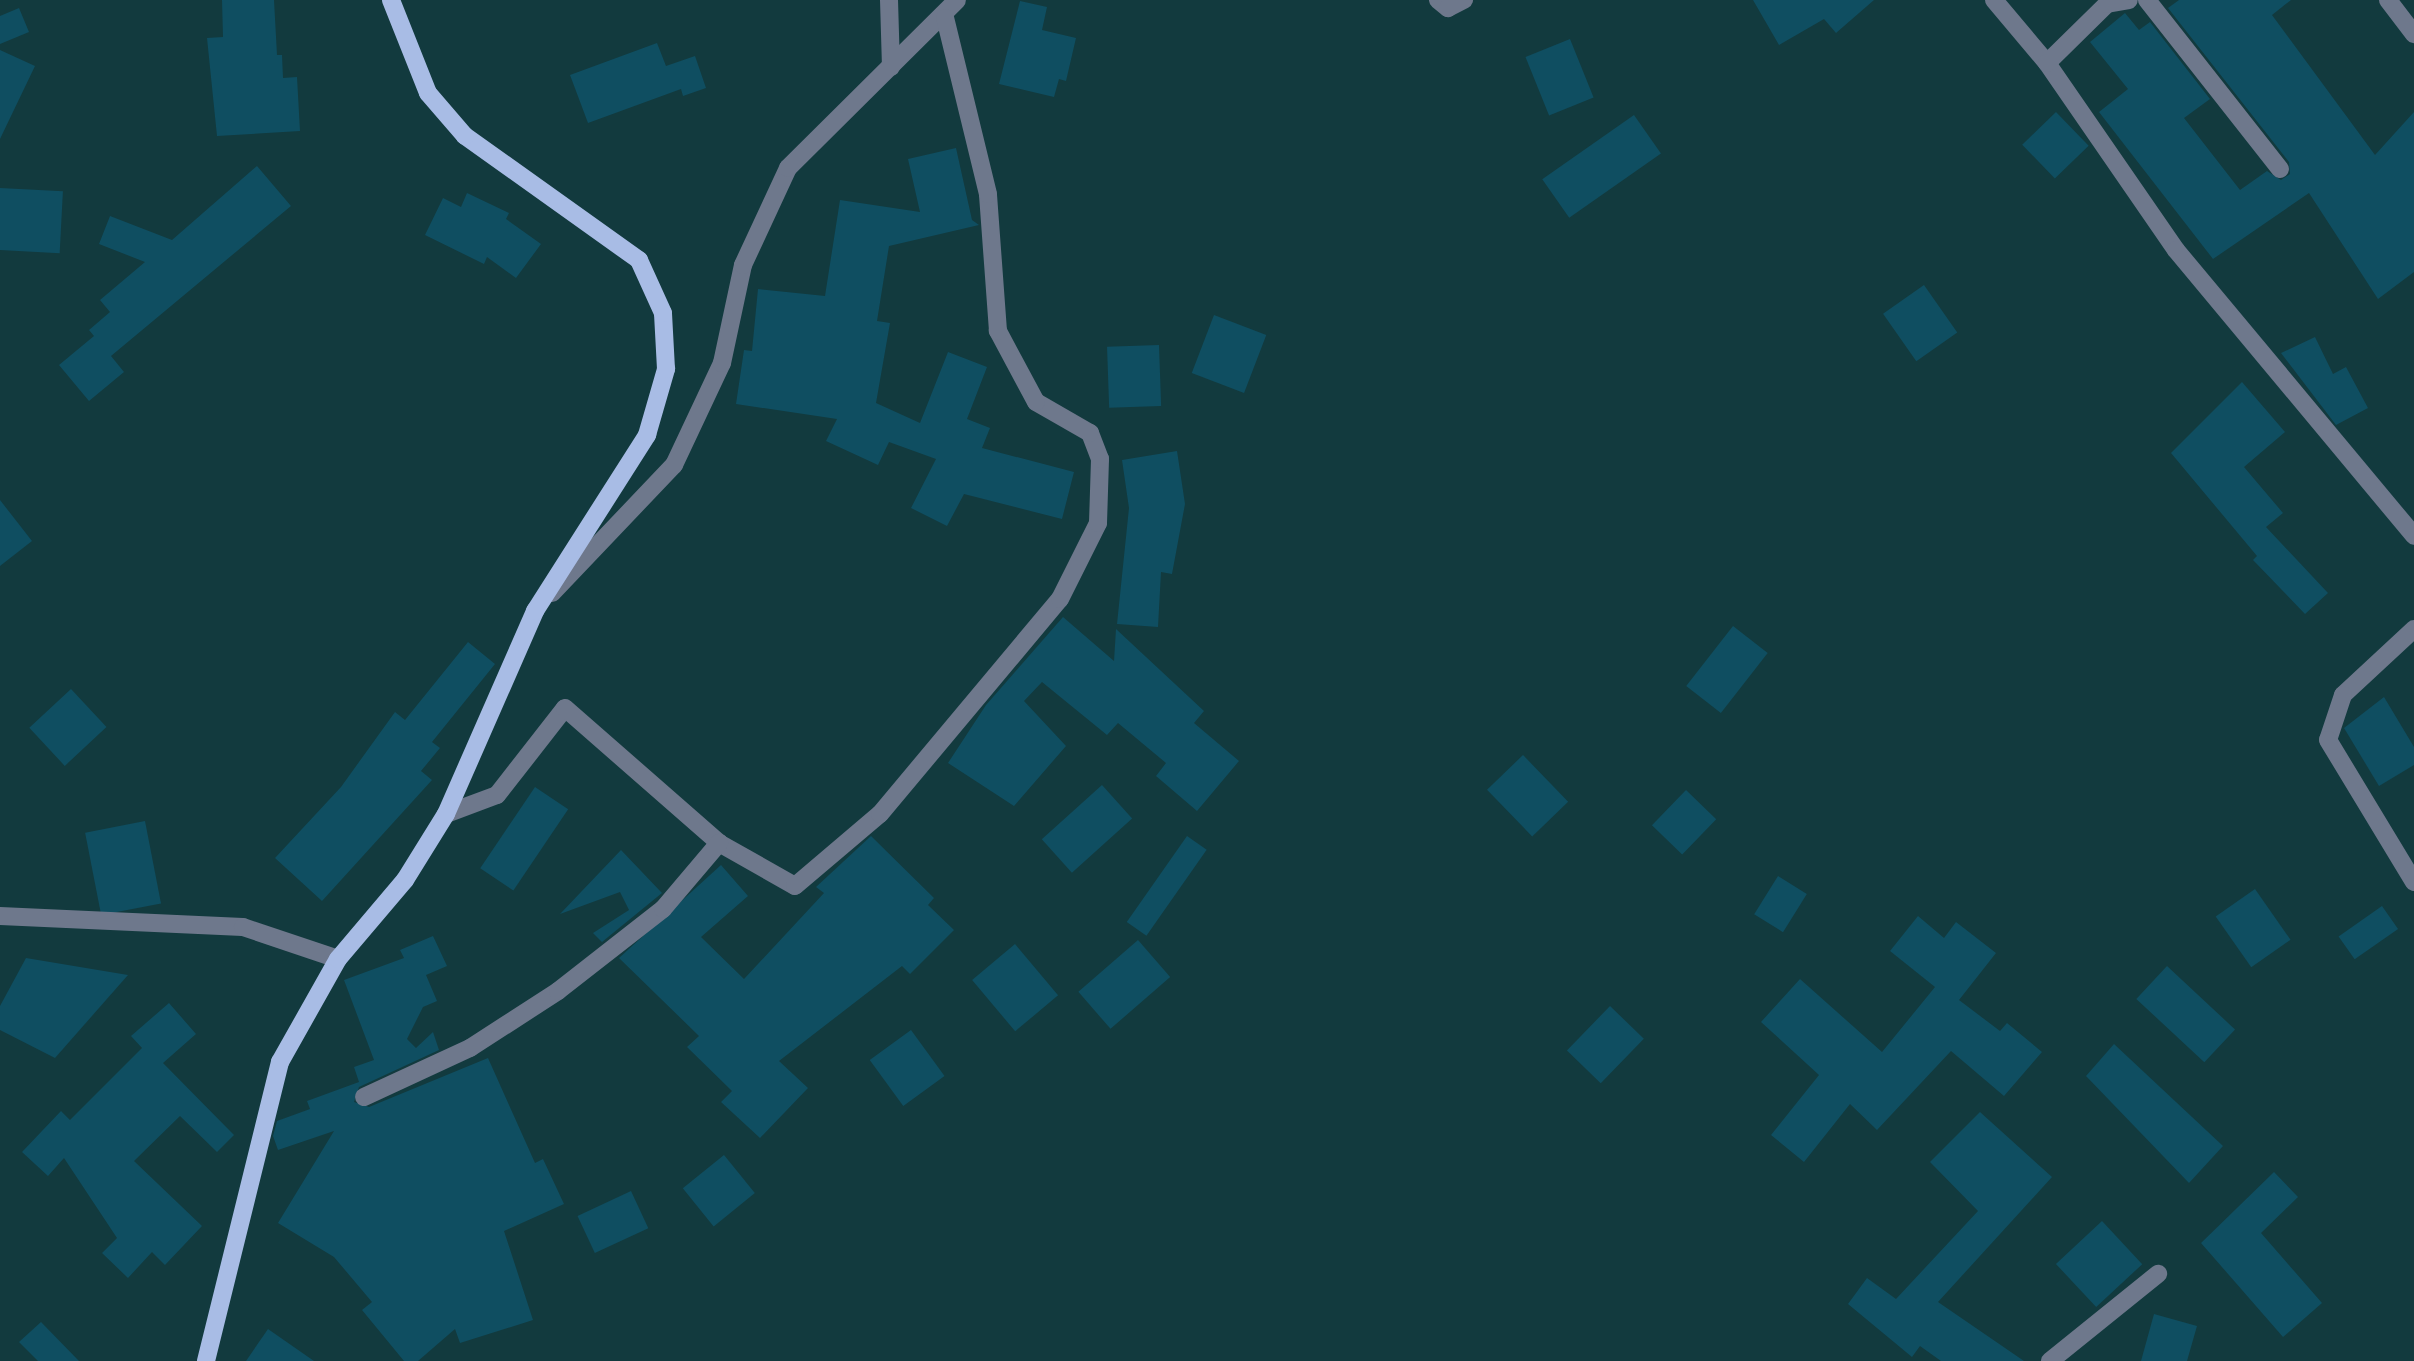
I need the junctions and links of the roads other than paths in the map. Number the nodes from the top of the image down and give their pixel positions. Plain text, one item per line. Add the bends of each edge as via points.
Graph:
1 (391, 0) edge
2 (889, 0) edge
3 (957, 0) edge
4 (1437, 0) edge
5 (1464, 0) edge
6 (1994, 0) edge
7 (2129, 0) edge
8 (2147, 0) edge
9 (2388, 0) edge
10 (945, 18) junction
11 (2414, 34) edge
12 (2047, 63) junction
13 (891, 67) junction
14 (2280, 169) dead end
15 (2414, 536) edge
16 (535, 611) junction
17 (2414, 629) edge
18 (446, 814) junction
19 (719, 843) junction
20 (2414, 882) edge
21 (0, 916) edge
22 (338, 959) junction
23 (363, 1097) dead end
24 (2158, 1274) dead end
25 (206, 1361) edge
26 (2050, 1361) edge

1 - 16 main road via 428,93 510,170 639,260 663,313 666,369 647,435
2 - 13 street
3 - 10 street
4 - 5 street via 1448,8
6 - 12 street
7 - 12 street via 2107,4
8 - 14 street
9 - 11 street
10 - 13 street
10 - 19 street via 988,194 998,331 1036,401 1090,433 1100,459 1098,523 1060,599 870,823 795,886
12 - 15 street via 2176,250
13 - 16 street via 788,169 743,265 722,363 674,464
16 - 18 main road
17 - 20 street via 2343,695 2328,740
18 - 19 street via 497,795 565,708
18 - 22 main road via 405,880
19 - 23 street via 663,909 558,991 470,1048
21 - 22 street via 243,927
22 - 25 main road via 280,1062
24 - 26 street

